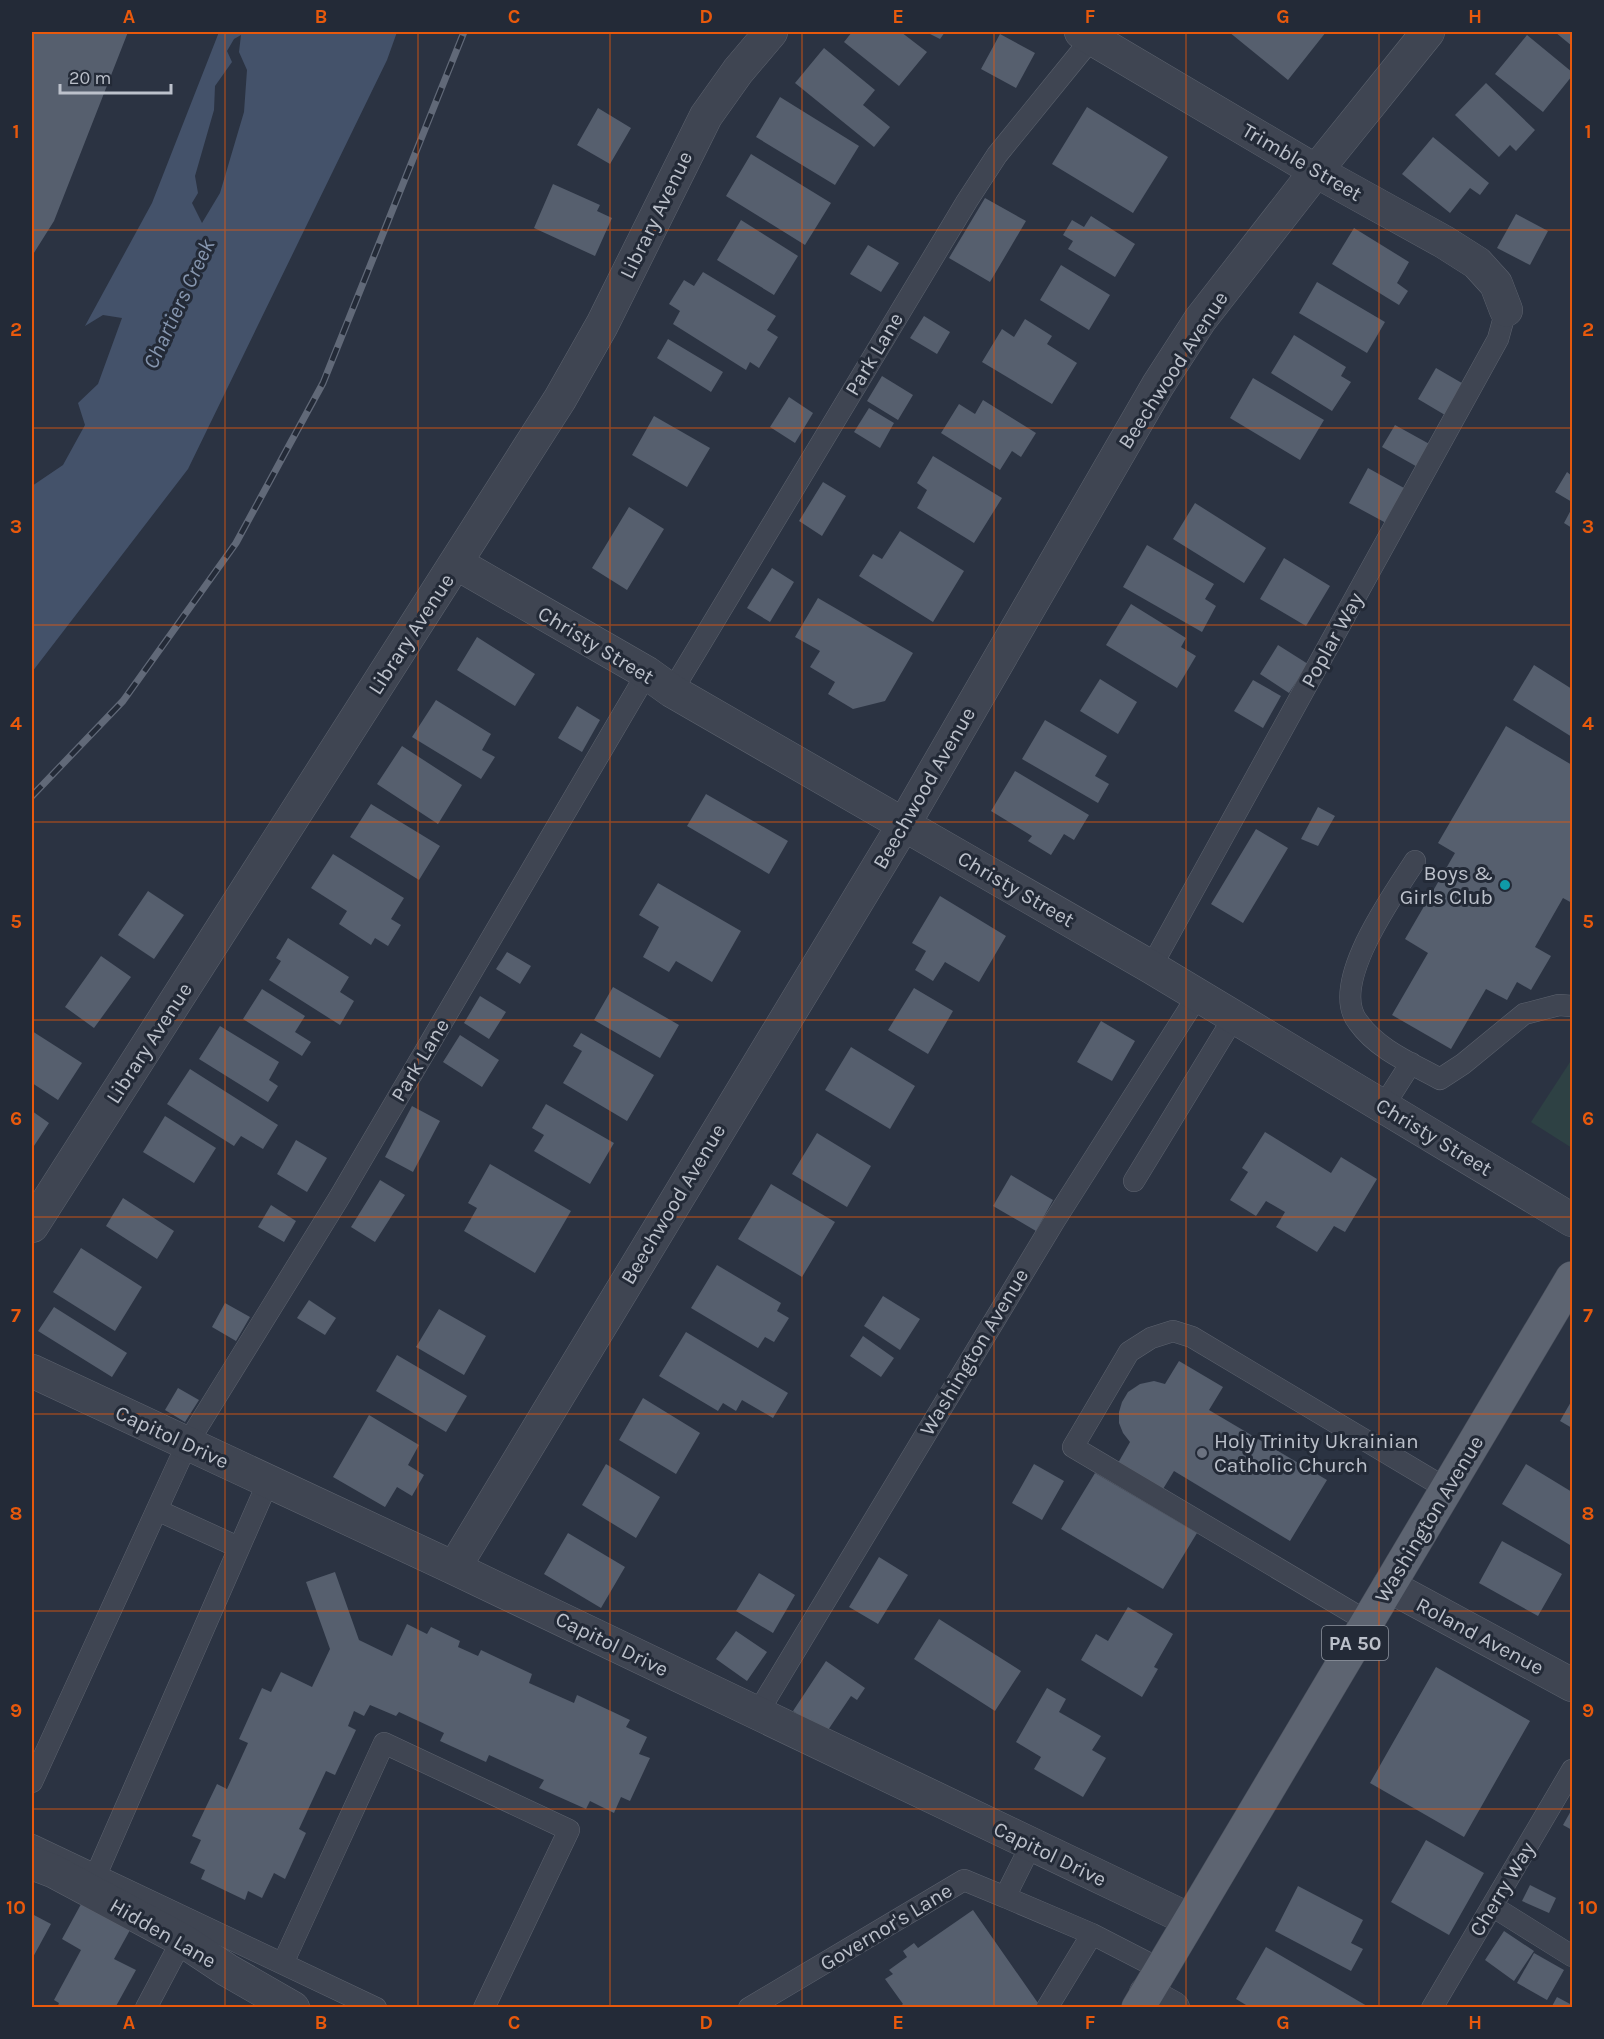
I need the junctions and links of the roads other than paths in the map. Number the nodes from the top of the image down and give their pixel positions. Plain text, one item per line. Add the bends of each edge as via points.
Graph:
1 (771, 32) edge
2 (1428, 32) edge
3 (1090, 34) edge
4 (1316, 171) junction
5 (1506, 310) joint
6 (456, 563) junction
7 (659, 682) junction
8 (904, 824) junction
9 (1414, 861) dead end
10 (1151, 967) junction
11 (1198, 995) junction
12 (1572, 1006) edge
13 (1234, 1017) junction
14 (1411, 1063) junction
15 (1383, 1107) junction
16 (1134, 1181) dead end
17 (1572, 1220) edge
18 (32, 1226) edge
19 (1572, 1278) edge
20 (32, 1371) edge
21 (187, 1444) junction
22 (268, 1482) junction
23 (1447, 1489) junction
24 (157, 1510) junction
25 (238, 1547) junction
26 (454, 1568) junction
27 (1389, 1586) junction
28 (1368, 1622) junction
29 (1572, 1685) edge
30 (757, 1714) junction
31 (1572, 1770) edge
32 (32, 1782) edge
33 (32, 1845) edge
34 (1031, 1845) junction
35 (32, 1863) edge
36 (96, 1875) junction
37 (1005, 1897) junction
38 (1492, 1906) junction
39 (1190, 1920) junction
40 (1092, 1934) junction
41 (182, 1940) junction
42 (1572, 1956) edge
43 (283, 1963) junction
44 (1154, 1994) edge
45 (146, 2007) edge
46 (292, 2007) edge
47 (376, 2007) edge
48 (484, 2007) edge
49 (749, 2007) edge
50 (1047, 2007) edge
51 (1431, 2007) edge

1 - 6 street, Library Avenue via 706,116 602,325
2 - 4 street, Beechwood Avenue
3 - 4 street, Trimble Street
3 - 7 lane, Park Lane via 997,155
4 - 5 street, Trimble Street via 1477,263 1496,284
4 - 8 street, Beechwood Avenue via 1200,320 1158,385
5 - 10 lane, Poplar Way via 1498,339
6 - 7 street, Christy Street
6 - 18 street, Library Avenue
7 - 8 street, Christy Street
7 - 21 lane, Park Lane
8 - 10 street, Christy Street
8 - 26 street, Beechwood Avenue
9 - 14 lane via 1370,932 1358,960 1349,999 1356,1021 1381,1046
10 - 11 street, Christy Street
11 - 13 street, Christy Street
11 - 30 lane, Washington Avenue via 1055,1220
12 - 14 lane via 1559,1005 1524,1014 1440,1079
13 - 15 street, Christy Street
13 - 16 lane
14 - 15 lane
15 - 17 street, Christy Street
19 - 23 main road, Washington Avenue / PA 50
20 - 21 street, Capitol Drive
21 - 22 street, Capitol Drive
21 - 24 lane, Park Lane
22 - 25 lane
22 - 26 street, Capitol Drive
23 - 27 main road, Washington Avenue / PA 50
23 - 28 lane via 1192,1337 1173,1331 1151,1338 1129,1352 1101,1398 1073,1447
24 - 25 lane
24 - 32 lane, Park Lane
25 - 36 lane
26 - 30 street, Capitol Drive
27 - 28 main road, Washington Avenue / PA 50
27 - 29 street, Roland Avenue
28 - 39 main road, Washington Avenue / PA 50
30 - 34 street, Capitol Drive
31 - 38 lane, Cherry Way
33 - 36 lane
34 - 37 lane
34 - 39 street, Capitol Drive
35 - 41 street, Hidden Lane
36 - 43 lane
37 - 40 lane
37 - 49 lane, Governor's Lane via 964,1880
38 - 42 lane
38 - 51 lane, Cherry Way
39 - 44 main road, Washington Avenue / PA 50
40 - 44 lane
40 - 50 lane
41 - 45 lane
41 - 46 street, Hidden Lane
43 - 47 lane
43 - 48 lane via 384,1743 569,1830

